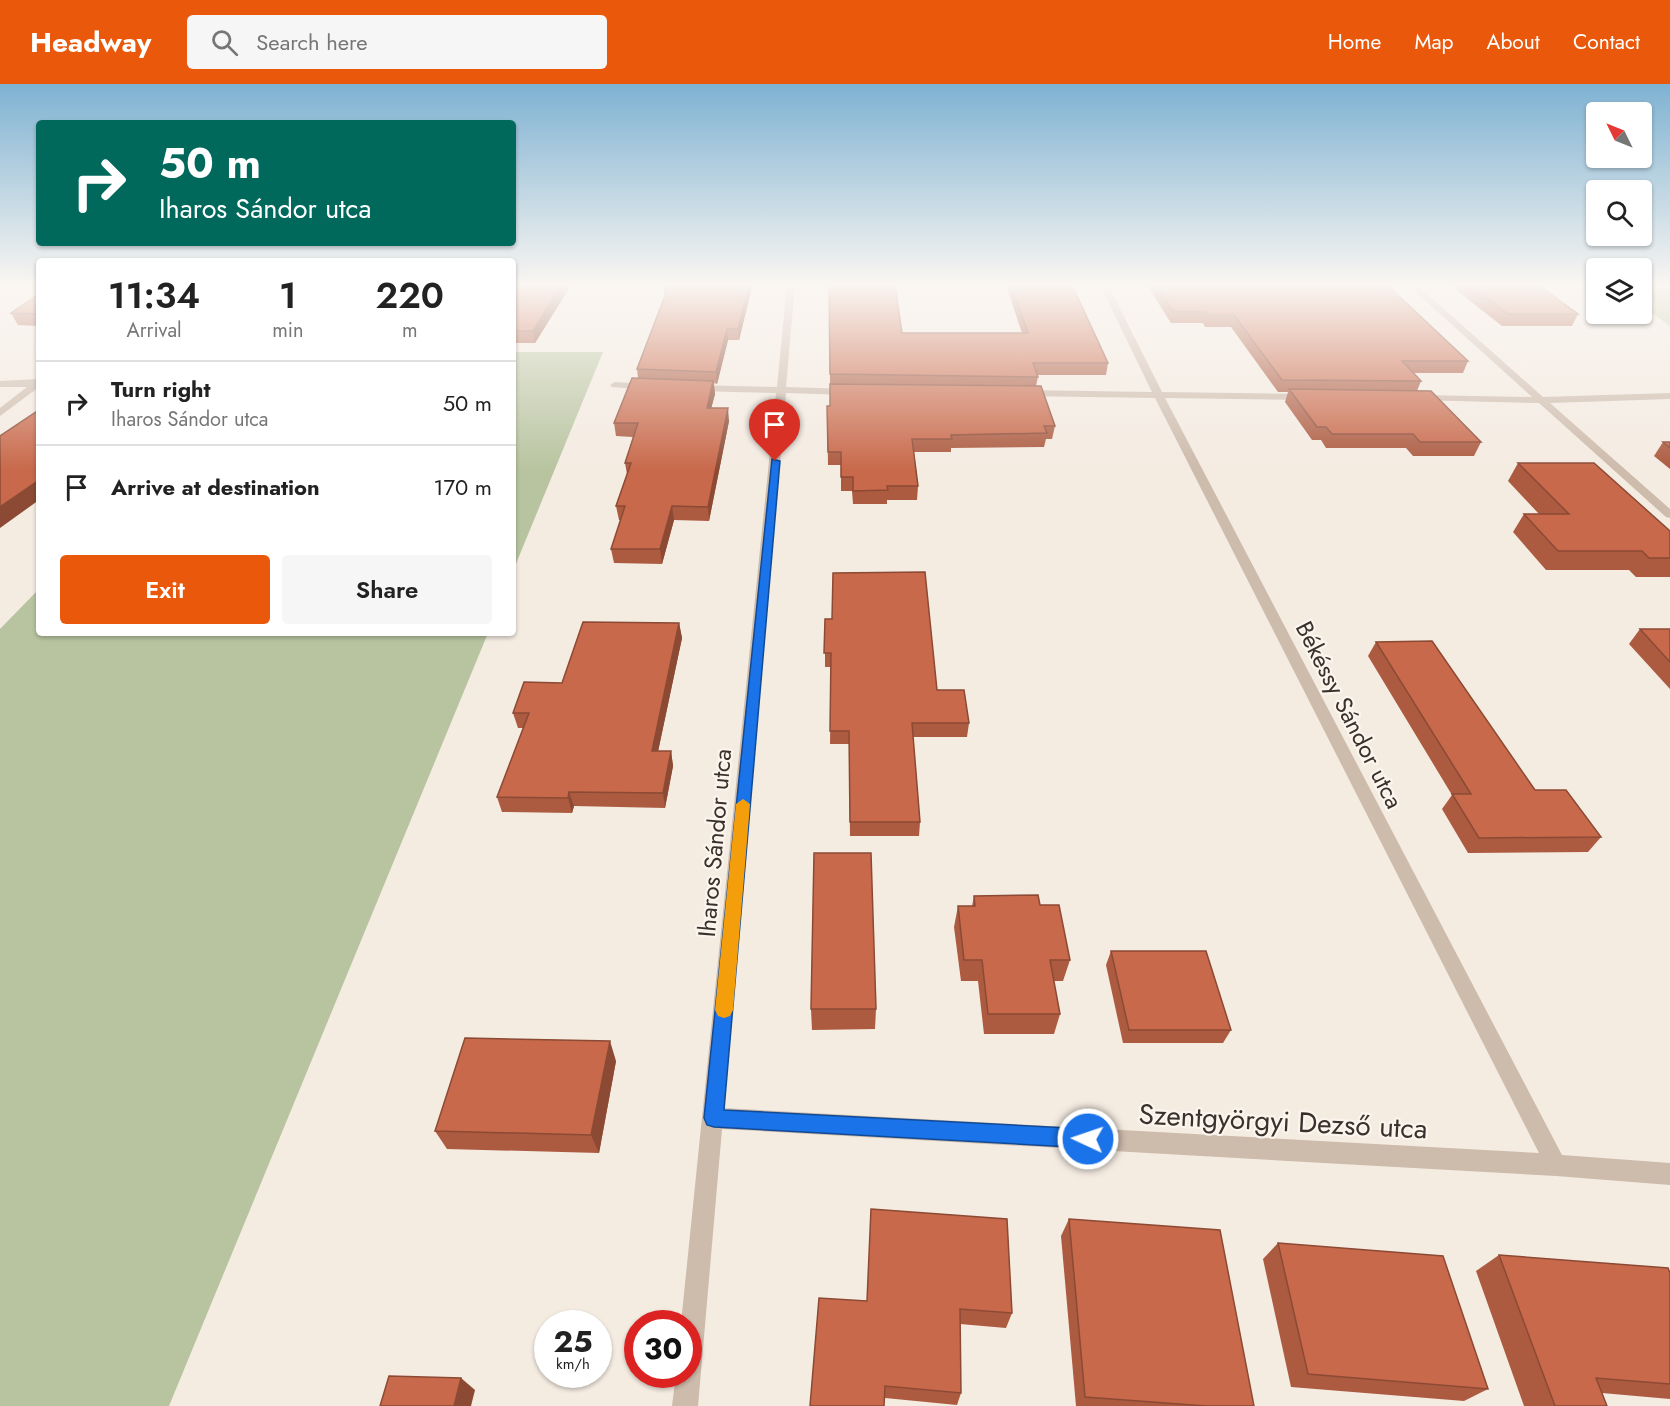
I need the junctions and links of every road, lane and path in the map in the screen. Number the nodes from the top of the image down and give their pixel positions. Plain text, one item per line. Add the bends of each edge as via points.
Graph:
1 (786, 347) edge
2 (1135, 347) edge
3 (1480, 347) edge
4 (36, 383) edge
5 (0, 384) edge
6 (36, 385) edge
7 (615, 386) dead end
8 (663, 387) edge
9 (687, 388) edge
10 (782, 391) junction
11 (864, 392) edge
12 (1017, 393) edge
13 (1158, 394) junction
14 (1670, 396) edge
15 (1313, 397) edge
16 (1408, 398) edge
17 (1539, 400) junction
18 (0, 413) edge
19 (1670, 515) edge
20 (714, 1118) junction
21 (1556, 1165) junction
22 (1670, 1174) edge
23 (686, 1406) edge

1 - 10 street, Iharos Sándor utca
2 - 13 street, Békéssy Sándor utca
3 - 17 street
4 - 5 street
6 - 18 street
7 - 8 street
9 - 10 street
10 - 11 street
10 - 20 street, Iharos Sándor utca
12 - 13 street
13 - 15 street
13 - 21 street, Békéssy Sándor utca
14 - 17 street
16 - 17 street
17 - 19 street
20 - 21 street, Szentgyörgyi Dezső utca
20 - 23 street, Iharos Sándor utca
21 - 22 street, Szentgyörgyi Dezső utca

